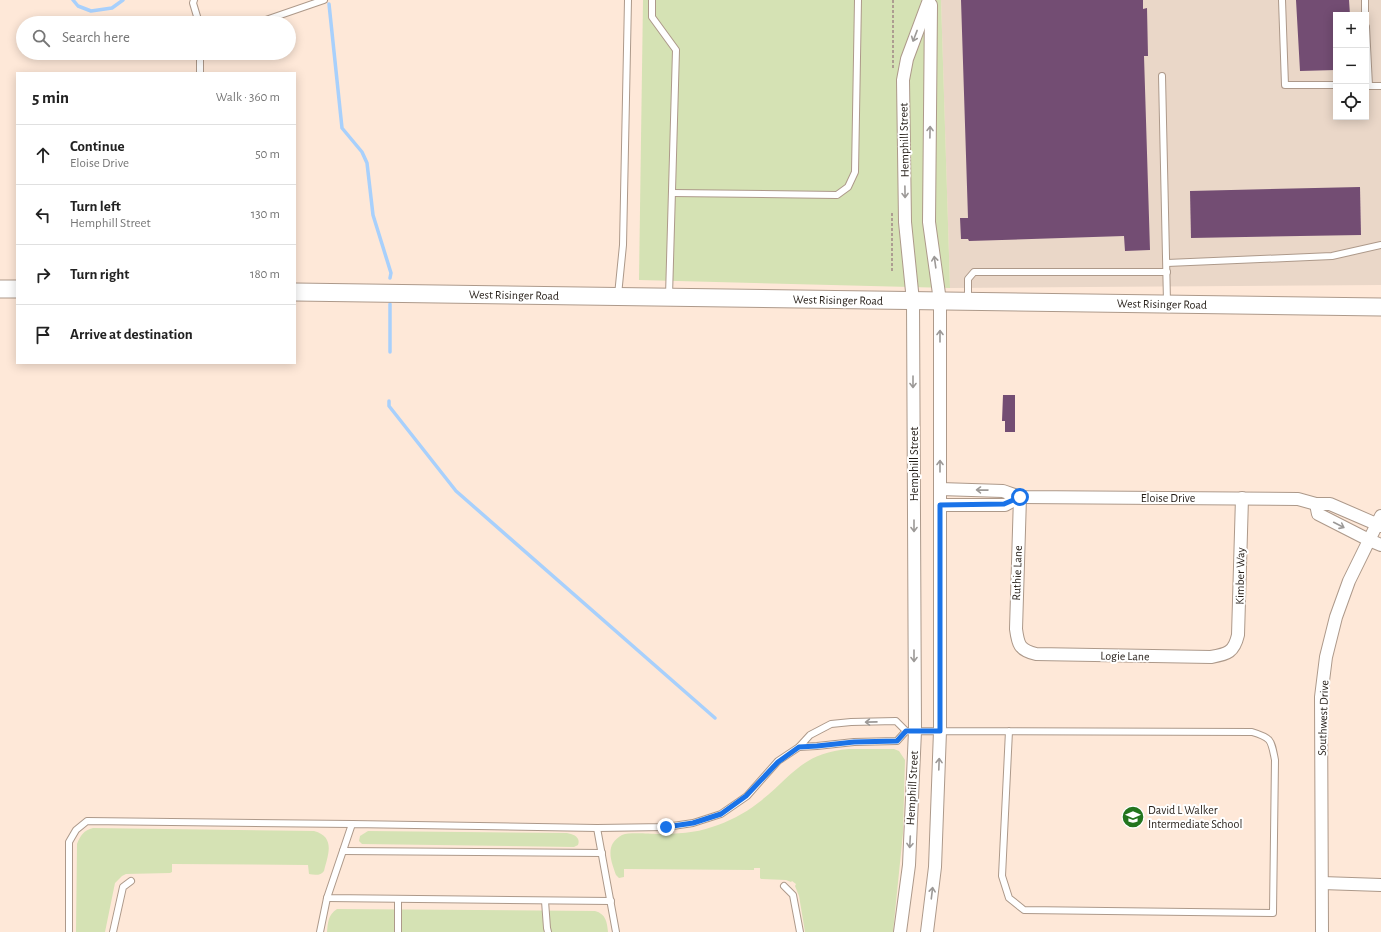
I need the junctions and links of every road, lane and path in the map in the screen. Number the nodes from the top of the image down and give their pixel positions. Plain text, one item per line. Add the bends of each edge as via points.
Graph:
1 (194, 0) edge
2 (324, 0) edge
3 (628, 0) edge
4 (652, 0) edge
5 (858, 0) edge
6 (930, 0) edge
7 (1282, 0) edge
8 (1365, 0) edge
9 (1365, 12) edge
10 (197, 16) edge
11 (277, 16) edge
12 (1367, 48) edge
13 (200, 60) edge
14 (200, 72) edge
15 (1162, 76) dead end
16 (1368, 84) edge
17 (1333, 85) edge
18 (1369, 86) edge
19 (1381, 86) edge
20 (672, 193) junction
21 (1381, 245) edge
22 (1167, 263) junction
23 (1167, 272) junction
24 (0, 289) edge
25 (16, 289) edge
26 (296, 292) edge
27 (618, 296) junction
28 (669, 297) junction
29 (913, 301) junction
30 (940, 301) junction
31 (968, 301) junction
32 (1167, 304) junction
33 (1381, 307) edge
34 (940, 489) junction
35 (1020, 497) junction
36 (1242, 498) junction
37 (1316, 504) junction
38 (940, 505) junction
39 (1380, 522) edge
40 (1369, 540) junction
41 (1381, 545) edge
42 (1021, 648) joint
43 (1230, 651) joint
44 (910, 731) junction
45 (940, 731) junction
46 (1009, 731) junction
47 (799, 747) junction
48 (352, 824) junction
49 (597, 828) junction
50 (343, 851) junction
51 (602, 852) junction
52 (131, 881) dead end
53 (1322, 883) junction
54 (1381, 884) edge
55 (784, 886) dead end
56 (328, 898) junction
57 (398, 899) junction
58 (545, 901) junction
59 (611, 901) junction
60 (69, 932) edge
61 (113, 932) edge
62 (320, 932) edge
63 (398, 932) edge
64 (548, 932) edge
65 (616, 932) edge
66 (800, 932) edge
67 (900, 932) edge
68 (927, 932) edge
69 (1322, 932) edge

1 - 10 lane
2 - 11 lane
3 - 27 lane via 623,245
4 - 20 lane via 652,17 676,50
5 - 20 lane via 855,172 848,187 838,196
6 -> 29 street, Hemphill Street via 907,59 903,80 905,222
30 -> 6 street, Hemphill Street via 929,222
7 - 17 lane via 1285,85
8 - 9 lane
12 - 16 lane
13 - 14 lane
15 - 22 lane
18 - 19 lane
20 - 28 lane
21 - 22 lane via 1332,256
22 - 23 lane
23 - 31 lane via 974,272 968,279
23 - 32 lane
24 - 25 street
26 - 27 street, West Risinger Road
27 - 28 street, West Risinger Road
28 - 29 street, West Risinger Road
29 - 30 street, West Risinger Road
29 -> 44 street, Hemphill Street
30 - 31 street, West Risinger Road
34 -> 30 street, Hemphill Street
31 - 32 street, West Risinger Road
32 - 33 street, West Risinger Road
35 -> 34 street, Eloise Drive via 1003,490
34 - 38 street, Hemphill Street
35 - 36 street, Eloise Drive
35 - 38 street, Eloise Drive via 1004,504
35 - 42 street, Ruthie Lane via 1016,629
36 - 37 street, Eloise Drive via 1298,499
36 - 43 street, Kimber Way via 1238,635 1236,645
37 - 39 street, Eloise Drive via 1330,504
37 -> 40 street via 1318,514
38 - 45 street, Hemphill Street
39 - 40 street, Southwest Drive
40 - 41 street
40 - 53 street, Southwest Drive via 1349,581 1336,617 1326,657 1321,697
42 - 43 street, Logie Lane via 1036,654 1211,657
44 - 45 lane
44 - 47 lane via 897,741
44 -> 47 lane via 896,721 831,724 810,734
44 -> 67 street, Hemphill Street via 909,865
45 - 46 lane
68 -> 45 street, Hemphill Street via 935,867
46 - 46 lane via 1002,876 1009,898 1024,910 1273,913 1275,760 1272,744 1265,736 1252,732
47 - 49 lane via 778,762 746,796 721,814 693,823 666,827
48 - 49 lane
48 - 50 lane
48 - 60 lane via 87,821 76,830 70,842
49 - 51 lane
50 - 51 lane
50 - 56 lane
51 - 59 lane
52 - 61 lane via 123,887
53 - 54 street
53 - 69 street, Southwest Drive
55 - 66 lane via 793,895
56 - 57 lane
56 - 62 lane
57 - 58 lane
57 - 63 lane
58 - 59 lane
58 - 64 lane
59 - 65 lane

